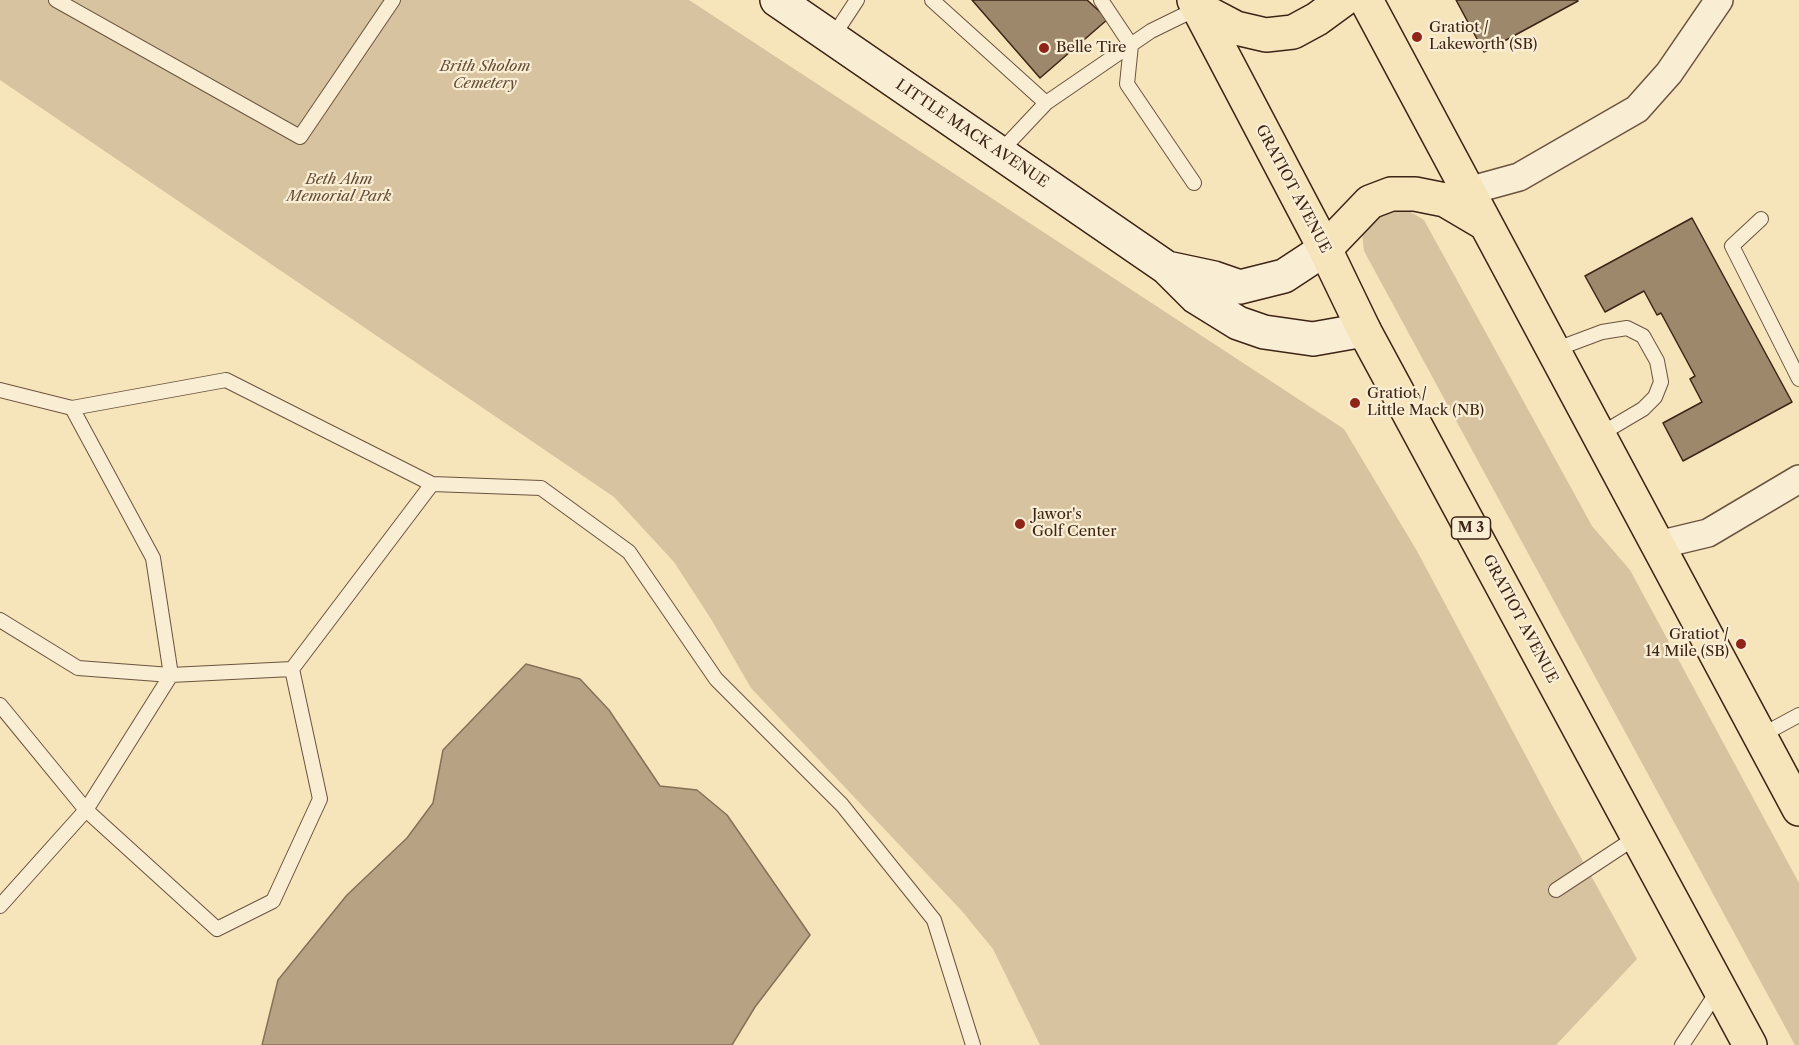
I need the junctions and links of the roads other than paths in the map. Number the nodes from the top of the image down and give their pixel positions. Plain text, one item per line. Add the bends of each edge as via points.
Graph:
1 (56, 0) edge
2 (393, 0) edge
3 (857, 0) edge
4 (932, 0) edge
5 (1101, 0) edge
6 (1343, 0) edge
7 (1366, 0) edge
8 (1719, 0) edge
9 (781, 1) edge
10 (1196, 4) edge
11 (832, 38) junction
12 (1131, 45) junction
13 (1046, 102) junction
14 (999, 153) junction
15 (1194, 183) dead end
16 (1468, 191) junction
17 (1761, 219) dead end
18 (1484, 223) junction
19 (1325, 249) junction
20 (1167, 267) junction
21 (1364, 330) junction
22 (1553, 350) junction
23 (1799, 379) edge
24 (0, 390) edge
25 (72, 408) junction
26 (1599, 435) junction
27 (1799, 479) edge
28 (432, 484) junction
29 (1658, 545) junction
30 (0, 620) edge
31 (292, 669) junction
32 (171, 675) junction
33 (0, 705) edge
34 (1799, 715) edge
35 (1760, 736) junction
36 (1799, 809) edge
37 (86, 810) junction
38 (1638, 836) junction
39 (1556, 890) dead end
40 (0, 906) edge
41 (1719, 989) junction
42 (973, 1045) edge
43 (1682, 1045) edge
44 (1750, 1045) edge

1 - 2 lane via 300,137
3 - 11 lane
4 - 13 lane
5 - 12 lane
6 - 10 main road via 1293,32 1266,34 1236,28
7 - 16 main road
8 - 16 street via 1669,73 1637,108 1519,177
9 - 11 main road, LITTLE MACK AVENUE
10 - 12 lane
10 - 19 main road, GRATIOT AVENUE / M 3
11 - 14 main road, LITTLE MACK AVENUE
12 - 13 lane
12 - 15 lane via 1127,84
13 - 14 lane
14 - 20 main road, LITTLE MACK AVENUE
16 - 18 main road
17 - 23 lane via 1732,246
18 - 19 main road via 1445,201 1415,194 1390,194 1370,202
18 - 22 main road
19 - 20 main road, LITTLE MACK AVENUE via 1284,276 1240,287
19 - 21 main road, GRATIOT AVENUE / M 3
20 - 21 main road, LITTLE MACK AVENUE via 1196,297 1238,323 1264,332 1313,339
21 - 38 main road, GRATIOT AVENUE / M 3
22 - 26 main road
22 - 26 lane via 1602,332 1627,328 1643,336 1658,361 1661,382 1655,397 1643,410
24 - 25 lane
25 - 28 lane via 226,380
25 - 32 lane via 153,558
26 - 29 main road
27 - 29 street via 1708,533
28 - 31 lane
28 - 42 lane via 541,488 628,552 716,679 842,805 934,920
29 - 35 main road
30 - 32 lane via 78,668
31 - 32 lane
31 - 37 lane via 320,799 273,901 218,929
32 - 37 lane
33 - 37 lane
34 - 35 lane
35 - 36 main road
37 - 40 lane
38 - 39 lane
38 - 41 main road, GRATIOT AVENUE / M 3
41 - 43 lane
41 - 44 main road, GRATIOT AVENUE / M 3

